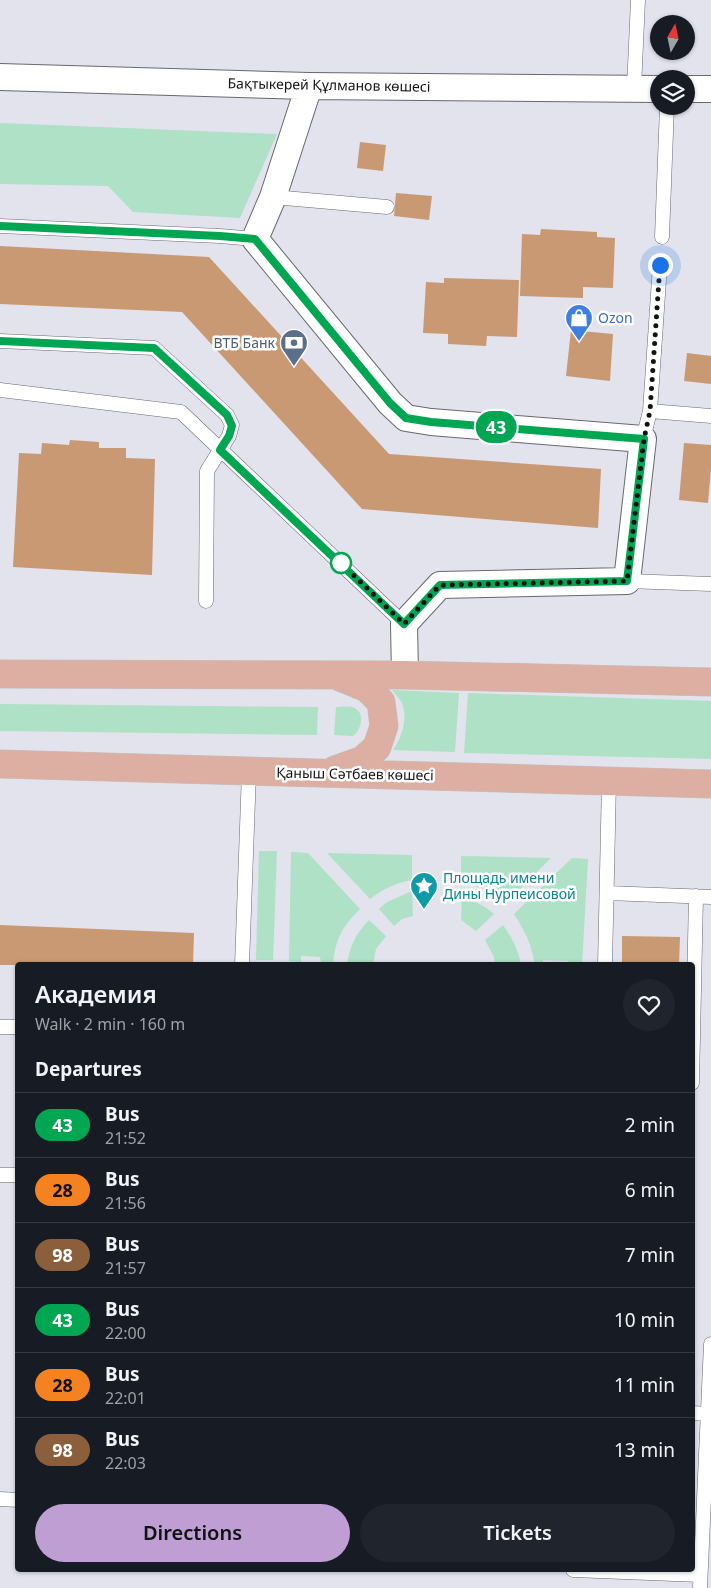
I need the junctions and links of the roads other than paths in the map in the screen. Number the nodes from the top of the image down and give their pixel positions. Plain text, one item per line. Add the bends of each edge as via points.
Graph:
1 (638, 0) edge
2 (0, 77) edge
3 (309, 86) junction
4 (646, 89) edge
5 (695, 89) edge
6 (711, 89) edge
7 (667, 115) edge
8 (273, 197) junction
9 (387, 207) dead end
10 (0, 226) edge
11 (662, 236) dead end
12 (255, 239) junction
13 (660, 265) dead end
14 (0, 341) edge
15 (0, 390) edge
16 (650, 411) junction
17 (711, 416) edge
18 (644, 439) junction
19 (220, 450) junction
20 (627, 581) junction
21 (711, 584) edge
22 (206, 601) dead end
23 (404, 624) junction
24 (0, 674) edge
25 (332, 674) junction
26 (405, 675) junction
27 (711, 682) edge
28 (0, 764) edge
29 (248, 772) junction
30 (328, 773) junction
31 (609, 781) junction
32 (711, 784) edge
33 (607, 893) junction
34 (696, 896) junction
35 (711, 896) edge
36 (242, 962) edge
37 (605, 962) edge
38 (695, 962) edge
39 (0, 1027) edge
40 (15, 1027) edge
41 (0, 1175) edge
42 (15, 1175) edge
43 (711, 1344) edge
44 (695, 1413) edge
45 (707, 1414) junction
46 (0, 1499) edge
47 (15, 1500) edge
48 (594, 1572) edge
49 (700, 1582) edge

1 - 4 lane
2 - 3 street, Бақтыкерей Құлманов көшесі
3 - 4 street, Бақтыкерей Құлманов көшесі
3 - 8 street
5 - 6 street
7 - 11 lane
8 - 9 lane
8 - 12 street
10 - 12 lane
12 - 18 street via 390,403 406,418
13 - 16 lane
14 - 19 lane via 154,348 227,415 232,426
15 - 19 lane via 181,412
16 - 17 lane
16 - 18 lane
18 - 20 street
19 - 22 lane via 207,471
19 - 23 lane
20 - 21 lane
20 - 23 street via 440,585
23 - 26 street
24 - 25 main road
25 - 26 main road
25 - 30 main road via 372,692 381,702 384,726 377,747 363,760
26 - 27 main road
28 - 29 main road, Қаныш Сәтбаев көшесі
29 - 30 main road, Қаныш Сәтбаев көшесі
29 - 36 lane
30 - 31 main road, Қаныш Сәтбаев көшесі
31 - 32 main road, Қаныш Сәтбаев көшесі
31 - 33 lane
33 - 34 lane
33 - 37 lane
34 - 35 lane
34 - 38 lane
39 - 40 lane
41 - 42 lane
43 - 45 lane
44 - 45 lane
45 - 49 lane
46 - 47 lane
48 - 49 lane

